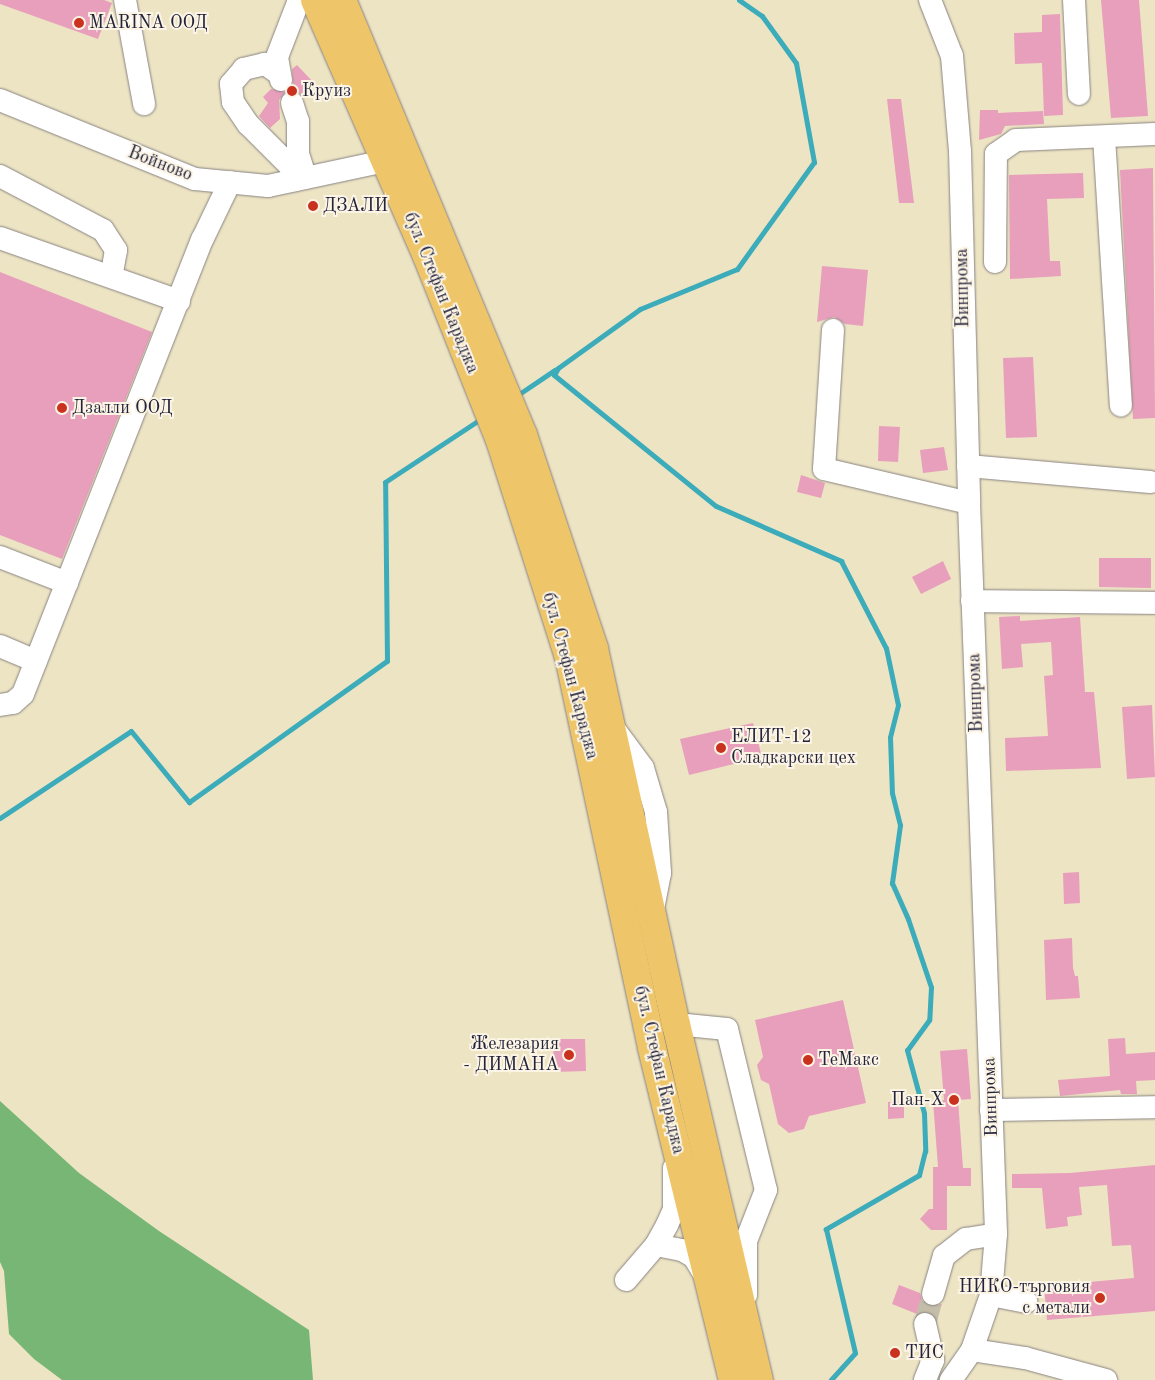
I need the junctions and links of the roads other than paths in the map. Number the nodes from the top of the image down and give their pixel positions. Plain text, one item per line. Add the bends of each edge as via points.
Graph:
1 (125, 0) edge
2 (299, 0) edge
3 (315, 0) edge
4 (342, 0) edge
5 (930, 0) edge
6 (1074, 0) edge
7 (1080, 94) dead end
8 (0, 100) edge
9 (292, 103) dead end
10 (144, 104) dead end
11 (1155, 134) edge
12 (1104, 136) junction
13 (960, 151) junction
14 (395, 154) junction
15 (996, 154) junction
16 (0, 176) edge
17 (300, 179) junction
18 (230, 182) junction
19 (0, 238) edge
20 (995, 262) dead end
21 (111, 277) junction
22 (179, 301) junction
23 (833, 330) dead end
24 (1121, 405) dead end
25 (968, 466) junction
26 (1150, 482) dead end
27 (969, 502) junction
28 (0, 557) edge
29 (67, 583) junction
30 (972, 601) junction
31 (1155, 603) edge
32 (0, 646) edge
33 (36, 661) junction
34 (0, 705) edge
35 (610, 722) junction
36 (652, 915) junction
37 (676, 1024) junction
38 (1155, 1107) edge
39 (991, 1110) junction
40 (671, 1120) junction
41 (996, 1234) junction
42 (656, 1245) junction
43 (626, 1280) dead end
44 (709, 1286) junction
45 (933, 1294) tunnel mouth
46 (991, 1295) junction
47 (1026, 1302) dead end
48 (746, 1324) junction
49 (924, 1324) tunnel mouth
50 (972, 1350) junction
51 (1093, 1378) edge
52 (733, 1380) edge
53 (759, 1380) edge
54 (924, 1380) edge
55 (951, 1380) edge

1 - 10 street
2 - 17 street via 277,57 280,76 265,64 244,69 231,84 233,102 248,124
3 - 14 main road, бул. Стефан Караджа
4 - 14 main road, бул. Стефан Караджа
5 - 13 street, Винпрома via 952,56
6 - 7 street
8 - 18 street, Войново via 195,179
9 - 17 street via 298,121
11 - 12 street
12 - 15 street via 1016,140
12 - 24 street
13 - 15 street
13 - 25 street, Винпрома
14 - 17 street, Войново
14 - 35 main road, бул. Стефан Караджа via 523,435 594,649
14 - 40 main road, бул. Стефан Караджа via 427,256 501,443 569,657 652,1048
15 - 20 street
16 - 21 street via 103,230 116,250
17 - 18 street, Войново via 268,186
18 - 22 street
19 - 21 street
21 - 22 street
22 - 29 street
23 - 27 street via 824,469
25 - 26 street
25 - 27 street, Винпрома
27 - 30 street, Винпрома
28 - 29 street
29 - 33 street
30 - 31 street
30 - 39 street, Винпрома
32 - 33 street
33 - 34 street via 23,694 13,703
35 - 36 main road, бул. Стефан Караджа
35 - 36 street via 656,775 660,873
36 - 37 main road, бул. Стефан Караджа
37 - 48 main road, бул. Стефан Караджа
37 - 48 street via 727,1029 766,1190 746,1241
38 - 39 street
39 - 41 street, Винпрома
40 - 42 street via 674,1208
40 - 44 main road, бул. Стефан Караджа
41 - 45 street via 966,1239 944,1256
41 - 46 street, Винпрома
42 - 43 street
42 - 44 street via 682,1250 694,1257
44 - 52 main road, бул. Стефан Караджа
46 - 47 street
46 - 50 street, Винпрома
48 - 53 main road, бул. Стефан Караджа
49 - 54 street via 933,1360
50 - 51 street via 1024,1368
50 - 55 street, Винпрома

